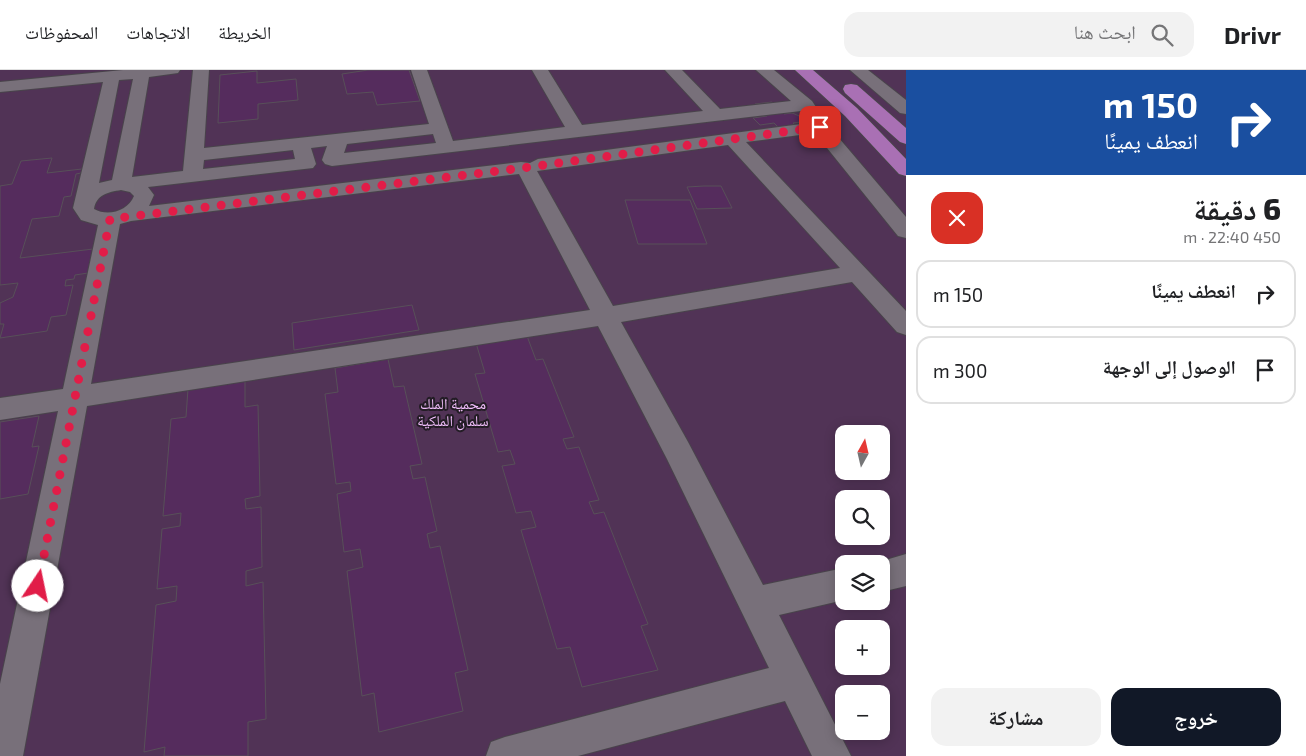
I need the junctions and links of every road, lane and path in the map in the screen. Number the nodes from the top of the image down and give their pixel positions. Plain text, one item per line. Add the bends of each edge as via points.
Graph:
1 (172, 70) edge
2 (201, 70) edge
3 (419, 70) edge
4 (540, 70) edge
5 (673, 70) edge
6 (764, 70) edge
7 (803, 70) edge
8 (858, 70) edge
9 (142, 73) junction
10 (112, 76) junction
11 (840, 80) dead end
12 (0, 86) edge
13 (806, 105) junction
14 (136, 108) junction
15 (906, 109) edge
16 (105, 111) junction
17 (716, 115) junction
18 (679, 119) junction
19 (820, 127) junction
20 (440, 128) junction
21 (577, 131) junction
22 (906, 138) edge
23 (339, 139) junction
24 (511, 139) junction
25 (733, 139) junction
26 (300, 143) junction
27 (700, 143) junction
28 (446, 147) junction
29 (195, 155) junction
30 (332, 160) junction
31 (306, 164) junction
32 (528, 167) junction
33 (906, 170) edge
34 (193, 177) junction
35 (121, 184) junction
36 (324, 192) junction
37 (86, 199) junction
38 (898, 215) edge
39 (118, 217) junction
40 (906, 231) edge
41 (858, 274) junction
42 (606, 316) junction
43 (906, 326) edge
44 (75, 397) junction
45 (0, 409) edge
46 (906, 570) edge
47 (890, 574) edge
48 (835, 586) edge
49 (755, 603) junction
50 (794, 680) junction
51 (4, 756) edge
52 (505, 756) edge
53 (832, 756) edge

1 - 9 street
2 - 29 street
3 - 20 street
4 - 21 street
5 - 17 street
6 - 13 street
7 - 33 main road via 851,112
8 - 15 street
9 - 10 street
9 - 14 street
10 - 12 street
10 - 16 street
11 - 22 main road
13 - 17 street
13 - 19 street
14 - 16 street
14 - 35 street
16 - 37 street
17 - 18 street
18 - 21 street
18 - 27 street
19 - 25 street
19 - 38 street
20 - 23 street
20 - 28 street
21 - 24 street
23 - 26 street
23 - 30 street
24 - 28 street
24 - 32 street via 532,140 543,147 546,157
24 - 32 street via 495,146 493,156 504,165
25 - 27 street
25 - 41 street
26 - 29 street
26 - 31 street
27 - 32 street
28 - 30 street
29 - 34 street
30 - 31 street
30 - 36 street via 346,166 351,175 345,185
31 - 34 street
31 - 36 street via 296,174 297,184 310,191
32 - 36 street
32 - 42 street
34 - 35 street
35 - 37 street via 101,189
35 - 39 street via 137,187 144,195 140,206
36 - 39 street
37 - 39 street via 83,205 88,215 95,218
38 - 40 street
39 - 44 street
41 - 42 street
41 - 43 street
42 - 44 street
42 - 49 street
44 - 45 street
44 - 51 street
46 - 47 street
48 - 49 street
49 - 50 street
50 - 52 street
50 - 53 street

